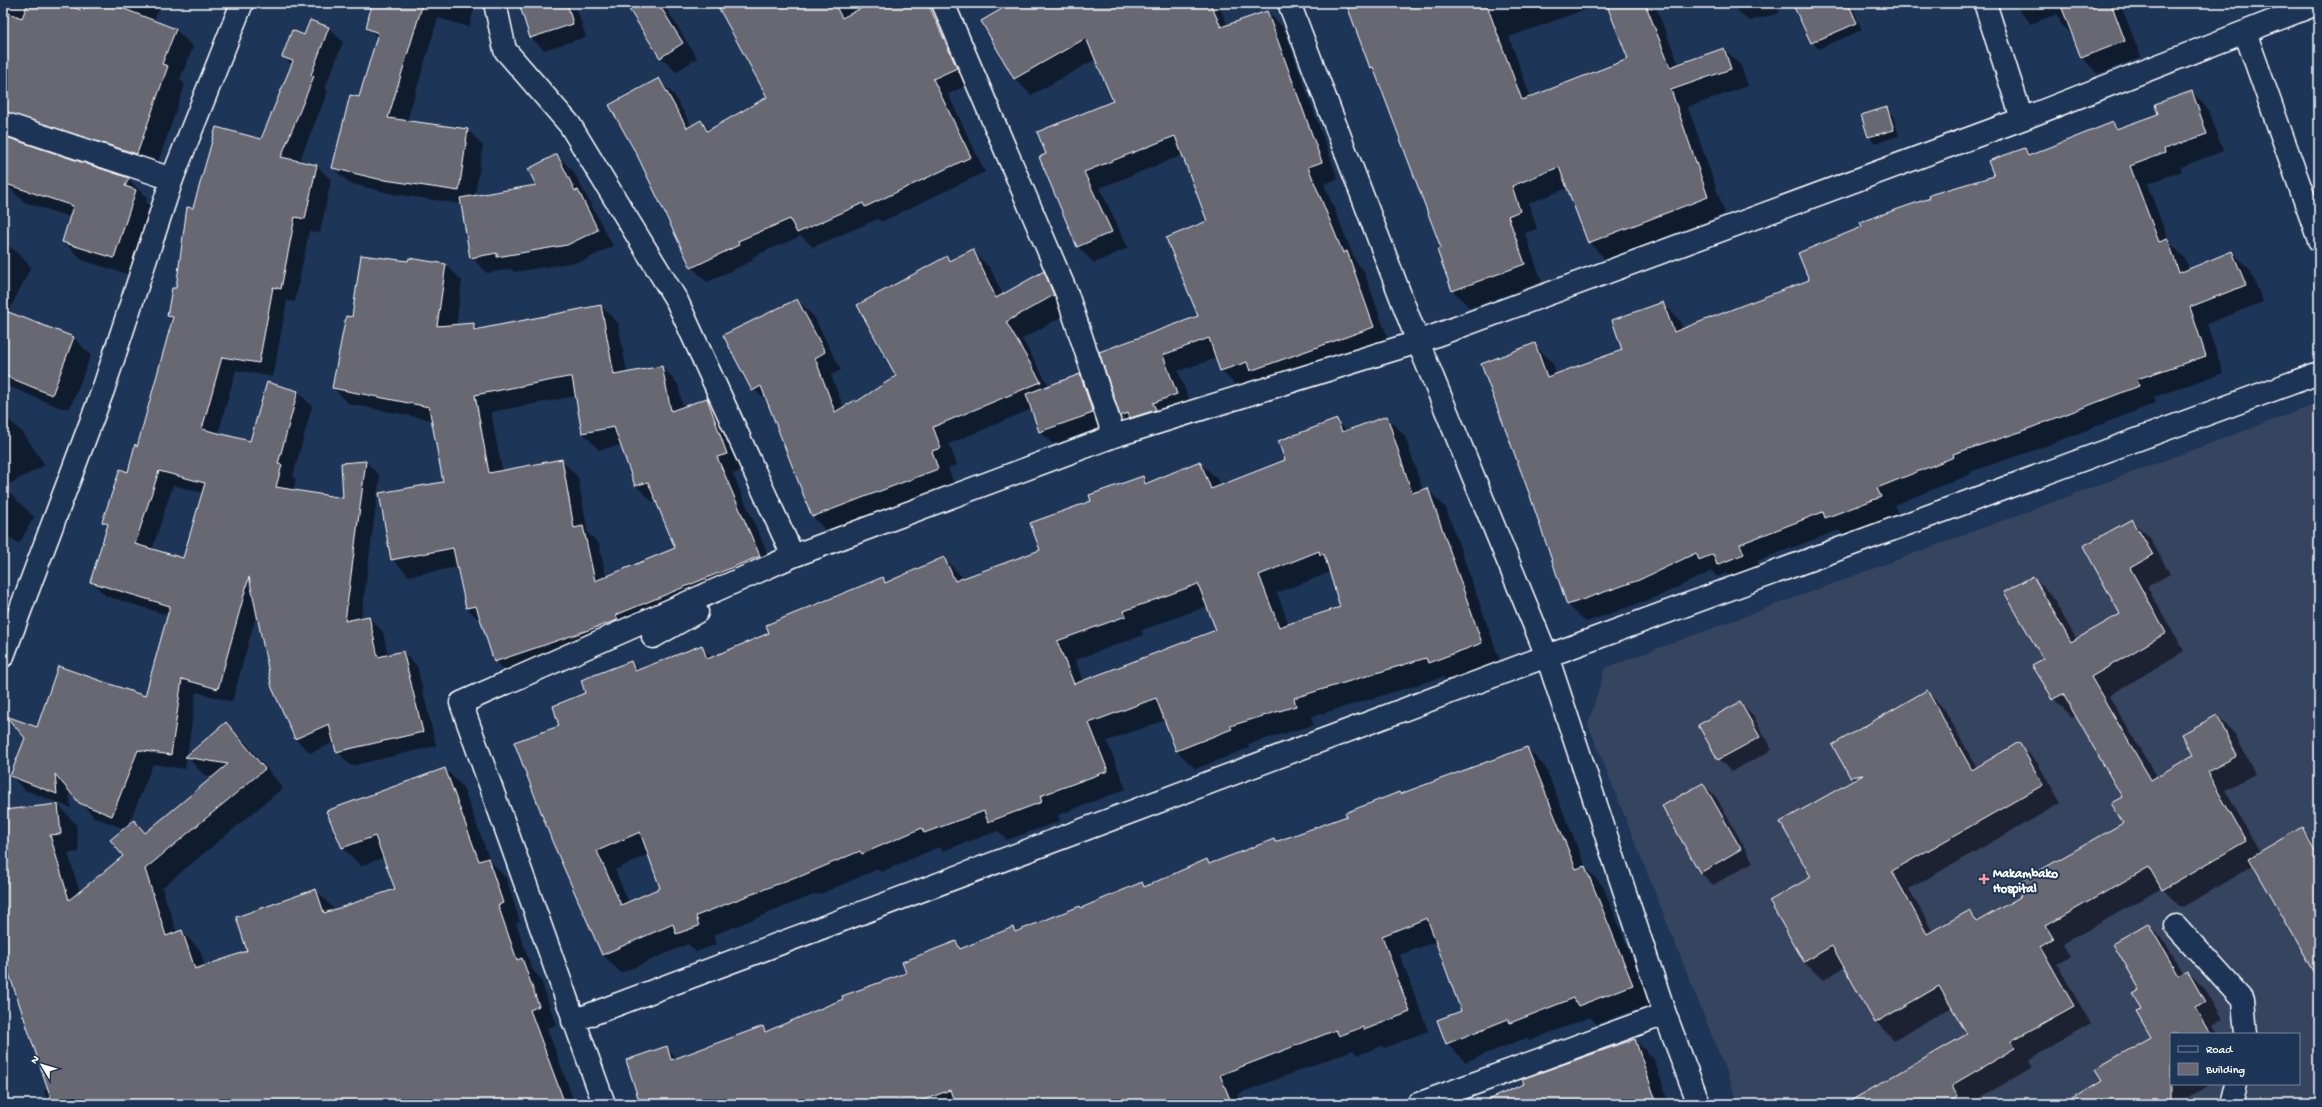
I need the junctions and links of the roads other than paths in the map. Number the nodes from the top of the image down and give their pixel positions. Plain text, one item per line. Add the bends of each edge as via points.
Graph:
1 (242, 3) edge
2 (495, 3) edge
3 (943, 3) edge
4 (1289, 3) edge
5 (1986, 3) edge
6 (2319, 3) edge
7 (2245, 32) junction
8 (2022, 119) junction
9 (3, 123) edge
10 (172, 180) junction
11 (2315, 211) edge
12 (2319, 240) edge
13 (1418, 342) junction
14 (1365, 348) dead end
15 (2319, 374) edge
16 (1114, 436) junction
17 (793, 556) junction
18 (653, 637) dead end
19 (3, 656) edge
20 (1547, 656) junction
21 (2176, 926) dead end
22 (1665, 1014) junction
23 (573, 1021) junction
24 (2246, 1033) edge
25 (2235, 1085) edge
26 (604, 1104) edge
27 (1418, 1104) edge
28 (1699, 1104) edge
29 (2230, 1104) edge

1 - 10 street
2 - 17 street via 505,50 570,125 677,302
3 - 16 street via 1067,294
4 - 13 street
5 - 8 street
6 - 7 street
7 - 8 street
7 - 11 street
8 - 13 street
9 - 10 street
10 - 19 street via 103,390
11 - 12 street
13 - 16 street
13 - 20 street
14 - 16 street
15 - 20 street
16 - 17 street
17 - 18 street
17 - 23 street via 461,703
20 - 22 street
20 - 23 street
21 - 24 street via 2243,1000
22 - 27 street
22 - 28 street
23 - 26 street
25 - 29 street

